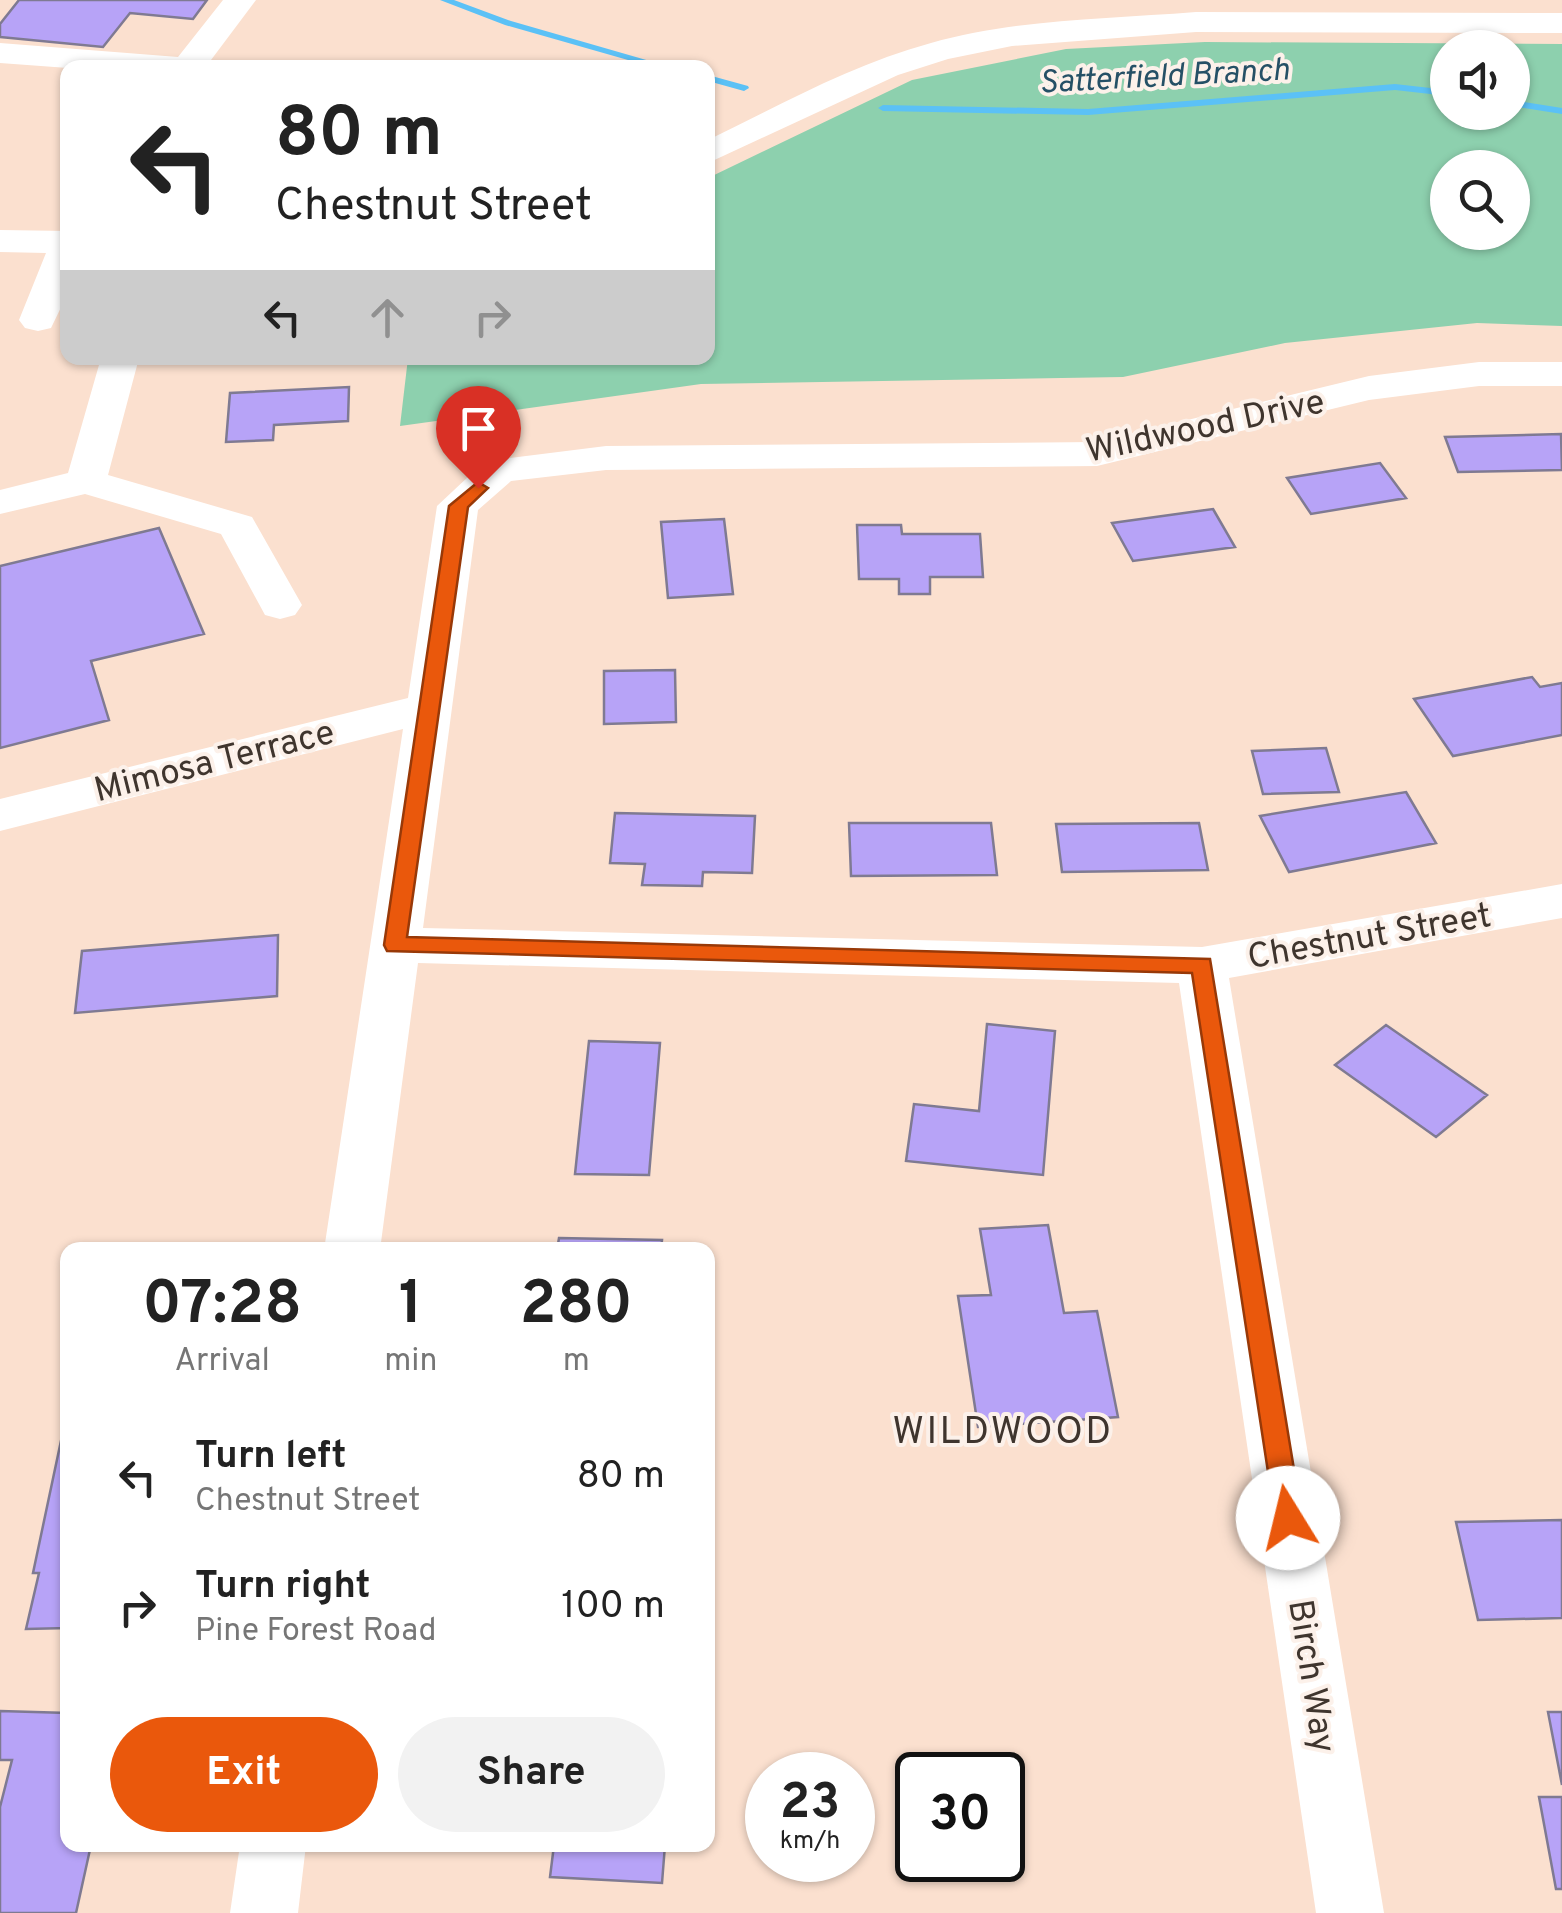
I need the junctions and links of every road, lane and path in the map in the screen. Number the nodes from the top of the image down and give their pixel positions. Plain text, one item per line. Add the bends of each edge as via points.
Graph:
1 (240, 0) edge
2 (1518, 8) edge
3 (1562, 10) edge
4 (1054, 15) edge
5 (1562, 23) edge
6 (0, 53) edge
7 (94, 60) edge
8 (193, 60) edge
9 (715, 150) edge
10 (0, 241) edge
11 (60, 242) edge
12 (60, 284) edge
13 (0, 320) edge
14 (53, 320) edge
15 (118, 365) edge
16 (1562, 374) edge
17 (86, 481) junction
18 (0, 502) edge
19 (280, 605) dead end
20 (429, 708) junction
21 (0, 815) edge
22 (1562, 900) edge
23 (395, 945) junction
24 (1202, 965) junction
25 (353, 1242) edge
26 (272, 1852) edge
27 (264, 1913) edge
28 (1350, 1913) edge

1 - 8 street
2 - 3 street
2 - 4 street via 1196,22
2 - 5 street
4 - 9 street via 886,68
6 - 7 street
10 - 11 street
12 - 14 street
13 - 14 street
15 - 17 street
16 - 20 street, Wildwood Drive via 1479,374 1370,388 1097,454 606,458 499,470 458,506
17 - 18 street
17 - 19 street via 237,526
20 - 21 street, Mimosa Terrace
20 - 23 street, Wildwood Drive
22 - 24 street, Chestnut Street
23 - 24 street, Chestnut Street
23 - 25 street, Wildwood Drive
24 - 28 street, Birch Way
26 - 27 street

